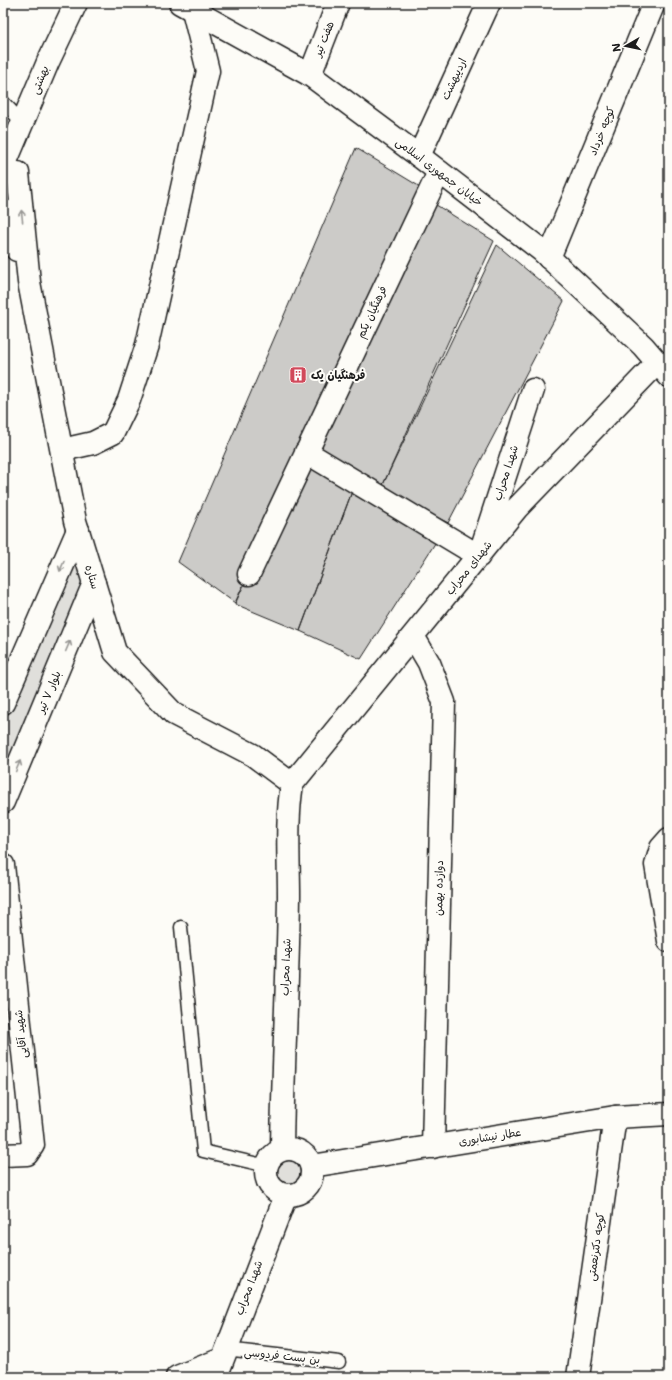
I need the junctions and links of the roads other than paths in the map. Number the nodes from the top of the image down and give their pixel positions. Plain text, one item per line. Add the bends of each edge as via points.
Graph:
1 (76, 3) edge
2 (338, 3) edge
3 (489, 3) edge
4 (654, 3) edge
5 (187, 7) edge
6 (310, 75) junction
7 (3, 102) edge
8 (22, 123) junction
9 (419, 156) junction
10 (10, 163) edge
11 (439, 172) junction
12 (3, 194) edge
13 (3, 210) edge
14 (550, 258) junction
15 (29, 282) junction
16 (663, 369) edge
17 (533, 390) dead end
18 (62, 450) junction
19 (306, 452) junction
20 (78, 530) junction
21 (479, 556) junction
22 (249, 574) dead end
23 (94, 583) junction
24 (413, 636) junction
25 (3, 703) edge
26 (292, 784) junction
27 (3, 802) edge
28 (669, 839) edge
29 (3, 865) edge
30 (181, 927) dead end
31 (669, 941) edge
32 (669, 1114) edge
33 (615, 1117) junction
34 (433, 1146) junction
35 (282, 1150) junction
36 (3, 1154) edge
37 (267, 1166) junction
38 (312, 1166) junction
39 (286, 1195) junction
40 (221, 1362) edge
41 (339, 1362) dead end
42 (177, 1377) edge
43 (578, 1377) edge

1 - 8 street, بهشتی
2 - 6 street, هفت تیر
3 - 9 street, اردیبهشت
4 - 14 street, کوچه خرداد
5 - 6 street, خیابان جمهوری اسلامی
5 - 18 street via 208,71 147,345 129,400 113,433 93,443
6 - 9 street, خیابان جمهوری اسلامی
7 - 8 lane
8 - 10 street, بهشتی
9 - 11 street, خیابان جمهوری اسلامی
10 - 12 street, بهشتی via 17,184
15 -> 10 street
11 - 14 street, خیابان جمهوری اسلامی
11 - 19 street, فرهنگیان یکم
13 - 15 street
14 - 16 street, خیابان جمهوری اسلامی via 643,346
15 - 18 street, ستاره
16 - 21 street, شهدای محراب via 517,508
17 - 21 street, شهدا محراب
18 - 20 street, ستاره
19 - 21 street
19 - 22 street, فرهنگیان یکم
20 - 23 street, ستاره
20 -> 25 street
21 - 24 street, شهدای محراب
23 - 26 street, ستاره via 115,652 174,714 253,756
27 -> 23 street, بلوار ۷ تیر
24 - 26 street, شهدای محراب
24 - 34 street, دوازده بهمن via 429,663 444,702
26 - 35 street, شهدا محراب via 288,809 289,896
28 - 31 street via 661,848 656,865
29 - 36 street, شهید آقایی via 33,1145 27,1154
30 - 37 lane via 203,1151
32 - 33 street, عطار نیشابوری
33 - 34 street, عطار نیشابوری
33 - 43 street, کوچه دکترنعمتی
34 - 38 street, عطار نیشابوری
35 - 37 street via 275,1154
35 - 38 street via 303,1153
37 - 39 street via 266,1174 272,1188
38 - 39 street via 311,1181 306,1187 300,1192
39 - 40 street, شهدا محراب
40 - 41 lane, بن بست فردوسی
40 - 42 street

